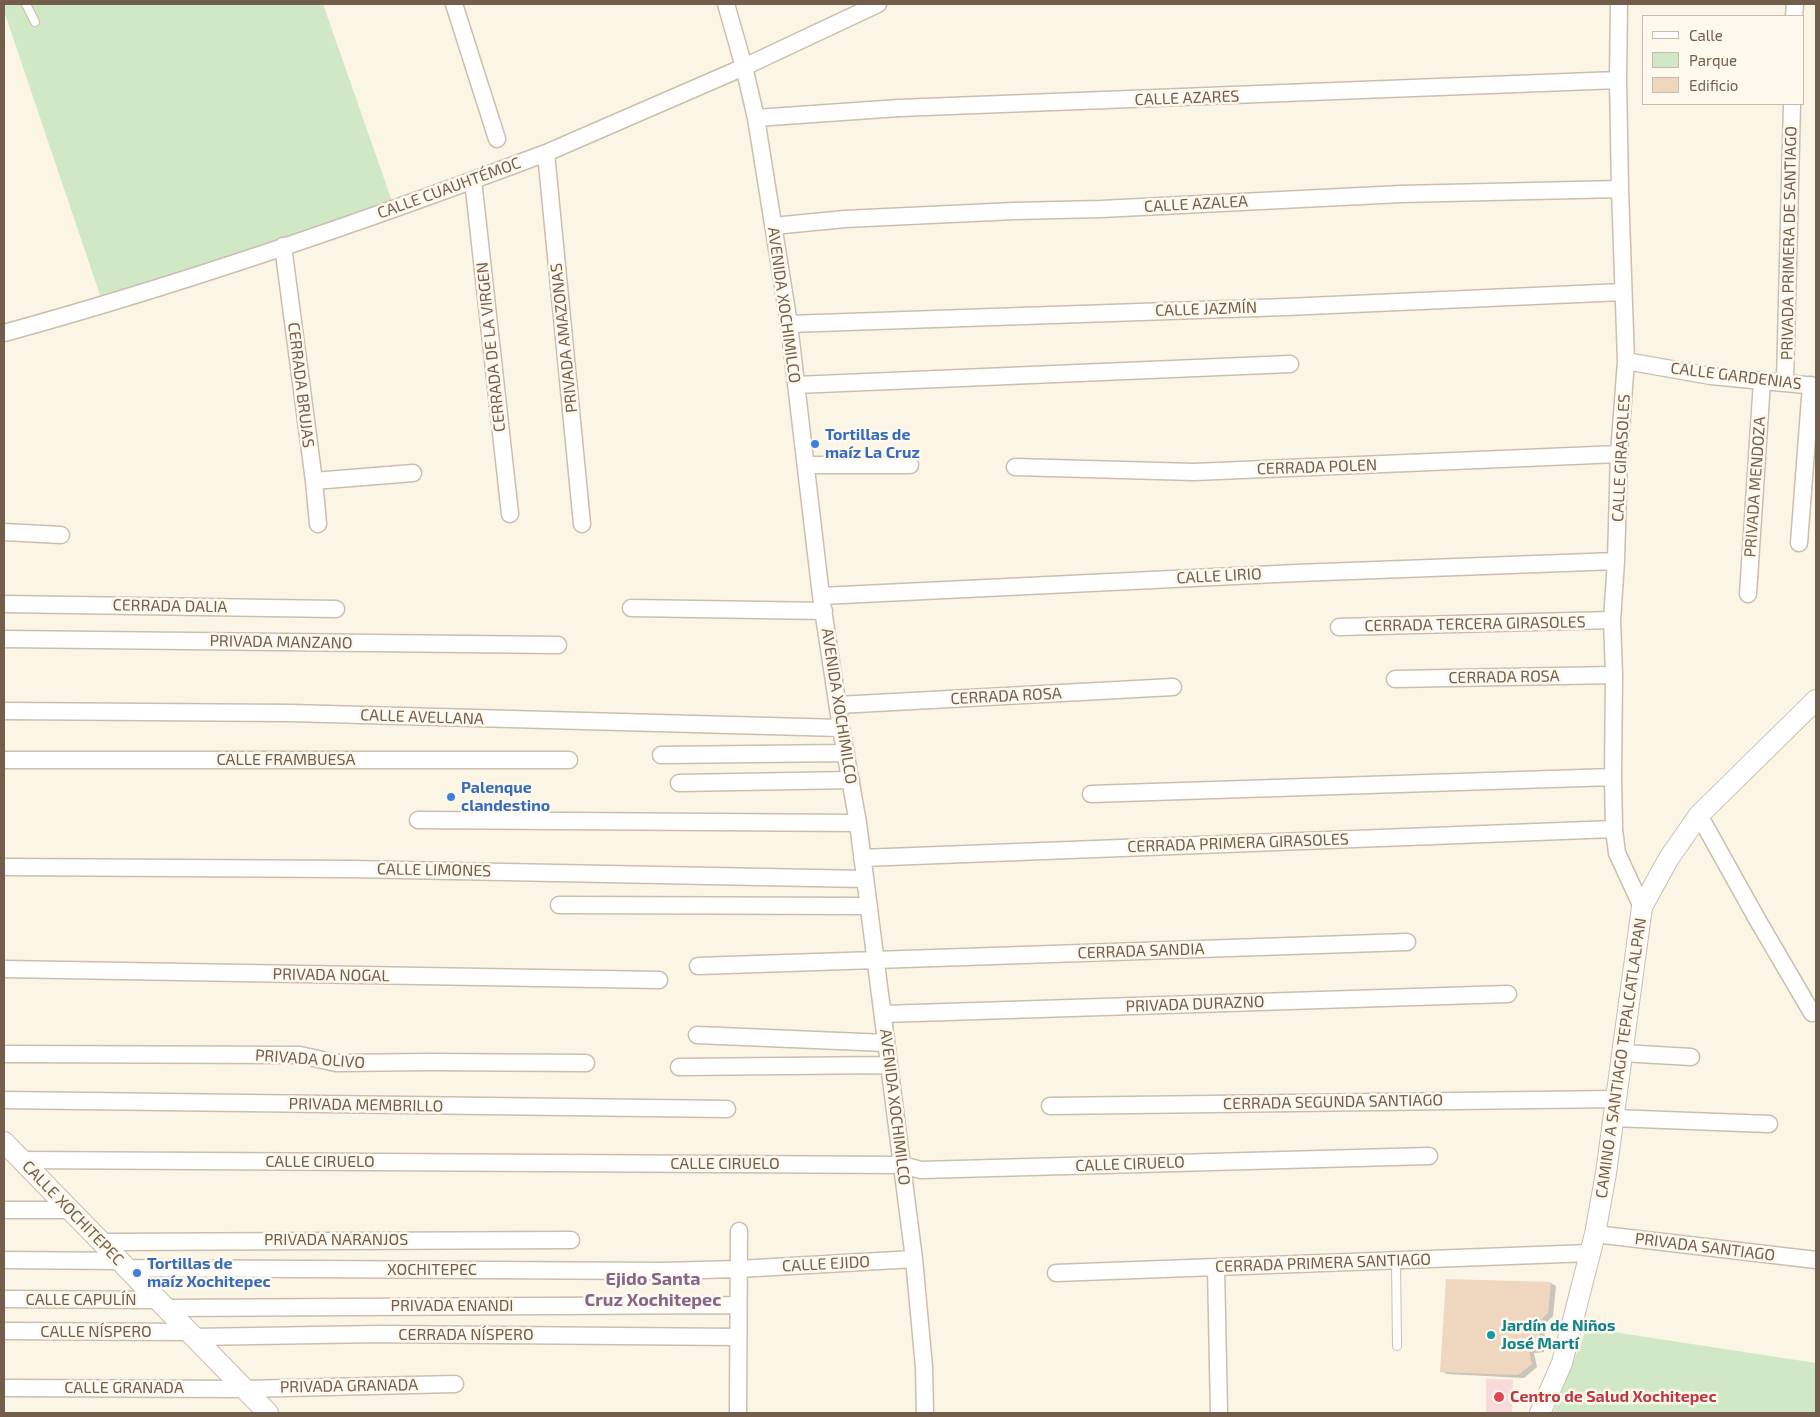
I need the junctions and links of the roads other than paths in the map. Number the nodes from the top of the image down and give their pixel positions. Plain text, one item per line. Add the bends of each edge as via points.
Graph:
1 (26, 4) edge
2 (454, 4) edge
3 (726, 4) edge
4 (878, 4) edge
5 (1619, 4) edge
6 (34, 22) dead end
7 (744, 67) junction
8 (1618, 80) junction
9 (1792, 105) edge
10 (756, 118) junction
11 (497, 139) dead end
12 (546, 153) junction
13 (473, 180) junction
14 (1620, 189) junction
15 (773, 226) junction
16 (283, 246) junction
17 (1623, 292) junction
18 (789, 324) junction
19 (4, 333) edge
20 (1626, 361) junction
21 (1290, 364) dead end
22 (1762, 381) junction
23 (1785, 382) junction
24 (796, 385) junction
25 (1813, 385) edge
26 (1619, 454) junction
27 (910, 464) dead end
28 (806, 465) junction
29 (1015, 467) dead end
30 (414, 473) dead end
31 (314, 481) junction
32 (510, 514) dead end
33 (318, 524) dead end
34 (582, 524) dead end
35 (4, 532) edge
36 (61, 534) dead end
37 (1799, 543) dead end
38 (1616, 561) junction
39 (1748, 594) dead end
40 (4, 604) edge
41 (822, 604) junction
42 (631, 608) dead end
43 (336, 609) dead end
44 (1612, 620) junction
45 (1339, 627) dead end
46 (4, 639) edge
47 (558, 645) dead end
48 (1614, 675) junction
49 (1395, 680) dead end
50 (1173, 686) dead end
51 (1816, 700) edge
52 (838, 705) junction
53 (4, 711) edge
54 (841, 728) junction
55 (846, 752) junction
56 (661, 755) dead end
57 (4, 760) edge
58 (569, 760) dead end
59 (1612, 777) junction
60 (851, 780) junction
61 (678, 783) dead end
62 (1091, 794) dead end
63 (1699, 815) junction
64 (418, 820) dead end
65 (858, 823) junction
66 (1614, 829) junction
67 (862, 858) junction
68 (4, 867) edge
69 (865, 879) junction
70 (559, 906) dead end
71 (869, 906) junction
72 (1642, 907) junction
73 (1407, 942) dead end
74 (875, 960) junction
75 (698, 966) dead end
76 (4, 969) edge
77 (659, 980) dead end
78 (1508, 994) dead end
79 (883, 1014) junction
80 (1812, 1014) dead end
81 (697, 1035) dead end
82 (886, 1043) junction
83 (1622, 1053) junction
84 (4, 1054) edge
85 (1691, 1057) dead end
86 (586, 1063) dead end
87 (889, 1065) junction
88 (679, 1067) dead end
89 (4, 1100) edge
90 (1050, 1106) dead end
91 (1614, 1108) junction
92 (727, 1109) dead end
93 (1769, 1124) dead end
94 (11, 1153) edge
95 (1429, 1156) dead end
96 (902, 1166) junction
97 (4, 1210) edge
98 (70, 1210) junction
99 (739, 1231) dead end
100 (571, 1240) dead end
101 (101, 1242) junction
102 (1592, 1243) junction
103 (4, 1260) edge
104 (914, 1260) junction
105 (1396, 1260) junction
106 (1816, 1260) edge
107 (123, 1264) junction
108 (1216, 1267) junction
109 (739, 1269) junction
110 (1056, 1273) dead end
111 (4, 1299) edge
112 (161, 1304) junction
113 (738, 1305) junction
114 (4, 1331) edge
115 (191, 1334) junction
116 (738, 1337) junction
117 (1397, 1346) dead end
118 (455, 1384) dead end
119 (4, 1388) edge
120 (244, 1389) junction
121 (268, 1413) edge
122 (738, 1413) edge
123 (924, 1413) edge
124 (1219, 1413) edge
125 (1540, 1413) edge

1 - 6 lane
2 - 11 street
3 - 7 street, AVENIDA XOCHIMILCO
4 - 7 street, CALLE CUAUHTÉMOC
5 - 8 street, CALLE GIRASOLES
7 - 10 street, AVENIDA XOCHIMILCO
7 - 12 street, CALLE CUAUHTÉMOC
8 - 10 street, CALLE AZARES via 899,108
8 - 14 street, CALLE GIRASOLES
9 - 23 street, PRIVADA PRIMERA DE SANTIAGO
10 - 15 street, AVENIDA XOCHIMILCO
12 - 13 street, CALLE CUAUHTÉMOC
12 - 34 street, PRIVADA AMAZONAS
13 - 16 street, CALLE CUAUHTÉMOC
13 - 32 street, CERRADA DE LA VIRGEN
14 - 15 street, CALLE AZALEA via 1402,194 1004,211
14 - 17 street, CALLE GIRASOLES
15 - 18 street, AVENIDA XOCHIMILCO
16 - 19 street, CALLE CUAUHTÉMOC via 104,305
16 - 31 street, CERRADA BRUJAS
17 - 18 street, CALLE JAZMÍN
17 - 20 street, CALLE GIRASOLES
18 - 24 street, AVENIDA XOCHIMILCO
20 - 22 street, CALLE GARDENIAS
20 - 26 street, CALLE GIRASOLES
21 - 24 street
22 - 23 street, CALLE GARDENIAS
22 - 39 street, PRIVADA MENDOZA
23 - 25 street, CALLE GARDENIAS
24 - 28 street, AVENIDA XOCHIMILCO
25 - 37 street
26 - 29 street, CERRADA POLEN via 1194,472
26 - 38 street, CALLE GIRASOLES
27 - 28 street
28 - 41 street, AVENIDA XOCHIMILCO
30 - 31 street
31 - 33 street, CERRADA BRUJAS
35 - 36 street
38 - 41 street, CALLE LIRIO via 1297,572
38 - 44 street, CALLE GIRASOLES
40 - 43 street, CERRADA DALIA
41 - 42 street, CALLE LIRIO
41 - 52 street, AVENIDA XOCHIMILCO
44 - 45 street, CERRADA TERCERA GIRASOLES
44 - 48 street, CALLE GIRASOLES
46 - 47 street, PRIVADA MANZANO
48 - 49 street, CERRADA ROSA
48 - 59 street, CALLE GIRASOLES
50 - 52 street, CERRADA ROSA
51 - 63 street, CAMINO A SANTIAGO TEPALCATLALPAN
52 - 54 street, AVENIDA XOCHIMILCO
53 - 54 street, CALLE AVELLANA via 290,713
54 - 55 street, AVENIDA XOCHIMILCO
55 - 56 street
55 - 60 street, AVENIDA XOCHIMILCO
57 - 58 street, CALLE FRAMBUESA
59 - 62 street
59 - 66 street, CALLE GIRASOLES
60 - 61 street
60 - 65 street, AVENIDA XOCHIMILCO
63 - 72 street, CAMINO A SANTIAGO TEPALCATLALPAN via 1669,858
63 - 80 street
64 - 65 street
65 - 67 street, AVENIDA XOCHIMILCO
66 - 67 street, CERRADA PRIMERA GIRASOLES
66 - 72 street, CALLE GIRASOLES via 1617,853
67 - 69 street, AVENIDA XOCHIMILCO
68 - 69 street, CALLE LIMONES via 350,869
69 - 71 street, AVENIDA XOCHIMILCO
70 - 71 street
71 - 74 street, AVENIDA XOCHIMILCO
72 - 83 street, CAMINO A SANTIAGO TEPALCATLALPAN
73 - 74 street, CERRADA SANDIA
74 - 75 street, CERRADA SANDIA
74 - 79 street, AVENIDA XOCHIMILCO
76 - 77 street, PRIVADA NOGAL
78 - 79 street, PRIVADA DURAZNO
79 - 82 street, AVENIDA XOCHIMILCO
81 - 82 street
82 - 87 street, AVENIDA XOCHIMILCO
83 - 85 street
83 - 91 street, CAMINO A SANTIAGO TEPALCATLALPAN
84 - 86 street, PRIVADA OLIVO via 300,1055 336,1063
87 - 88 street
87 - 96 street, AVENIDA XOCHIMILCO
89 - 92 street, PRIVADA MEMBRILLO
90 - 91 street, CERRADA SEGUNDA SANTIAGO
91 - 93 street, CERRADA SEGUNDA SANTIAGO
91 - 102 street, CAMINO A SANTIAGO TEPALCATLALPAN via 1606,1173
94 - 96 street, CALLE CIRUELO
94 - 98 street, CALLE XOCHITEPEC
95 - 96 street, CALLE CIRUELO via 921,1170
96 - 104 street, AVENIDA XOCHIMILCO
97 - 98 street
98 - 101 street, CALLE XOCHITEPEC
99 - 109 street
100 - 101 street, PRIVADA NARANJOS
101 - 107 street, CALLE XOCHITEPEC
102 - 105 street, CERRADA PRIMERA SANTIAGO
102 - 106 street, PRIVADA SANTIAGO
102 - 125 street, CAMINO A SANTIAGO TEPALCATLALPAN via 1562,1363
103 - 107 street, XOCHITEPEC
104 - 109 street, CALLE EJIDO
104 - 123 street, AVENIDA XOCHIMILCO via 924,1367
105 - 108 street, CERRADA PRIMERA SANTIAGO
105 - 117 lane
107 - 109 street, XOCHITEPEC via 610,1271
107 - 112 street, CALLE XOCHITEPEC
108 - 110 street, CERRADA PRIMERA SANTIAGO
108 - 124 street
109 - 113 street
111 - 112 street, CALLE CAPULÍN
112 - 113 street, PRIVADA ENANDI
112 - 115 street, CALLE XOCHITEPEC
113 - 116 street
114 - 115 street, CALLE NÍSPERO
115 - 116 street, CERRADA NÍSPERO
115 - 120 street, CALLE XOCHITEPEC
116 - 122 street
118 - 120 street, PRIVADA GRANADA
119 - 120 street, CALLE GRANADA
120 - 121 street, CALLE XOCHITEPEC

